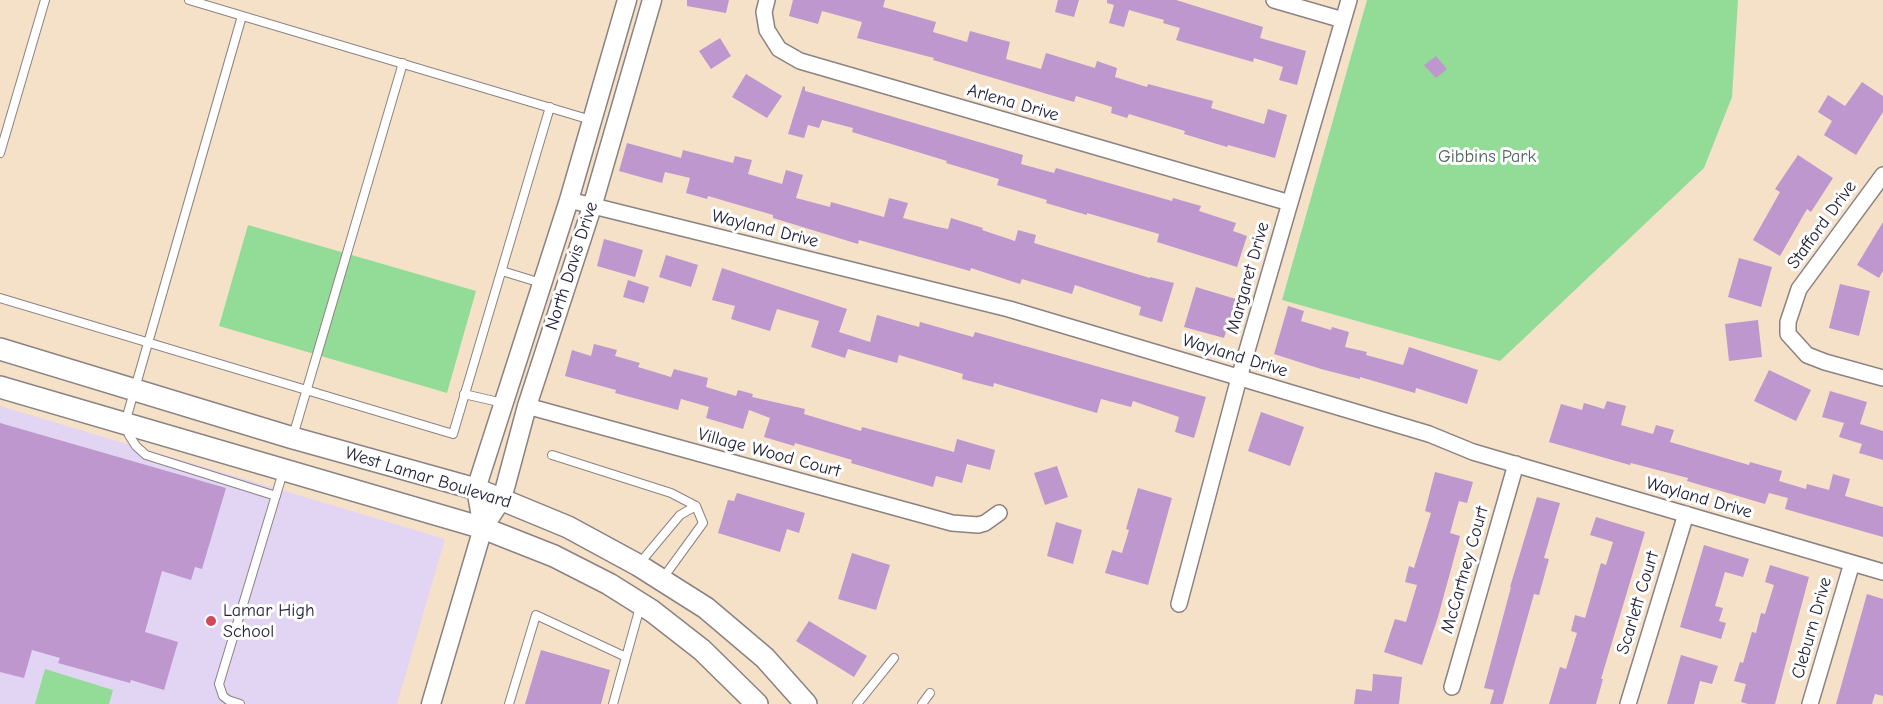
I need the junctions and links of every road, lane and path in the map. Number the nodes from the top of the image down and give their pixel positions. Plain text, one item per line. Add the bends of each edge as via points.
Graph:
1 (45, 0) edge
2 (189, 0) edge
3 (627, 0) edge
4 (652, 0) edge
5 (767, 0) edge
6 (1274, 0) edge
7 (1349, 0) edge
8 (242, 16) junction
9 (1343, 20) junction
10 (403, 63) junction
11 (550, 107) junction
12 (591, 120) junction
13 (0, 153) edge
14 (1883, 175) edge
15 (569, 201) junction
16 (1290, 203) junction
17 (592, 207) junction
18 (502, 271) junction
19 (541, 283) junction
20 (0, 298) edge
21 (148, 342) junction
22 (0, 350) edge
23 (1239, 378) junction
24 (1883, 378) edge
25 (0, 387) edge
26 (135, 390) junction
27 (307, 392) junction
28 (464, 394) junction
29 (503, 403) junction
30 (528, 406) junction
31 (125, 423) junction
32 (293, 438) junction
33 (552, 455) dead end
34 (1516, 464) junction
35 (283, 470) junction
36 (476, 489) junction
37 (276, 496) junction
38 (502, 499) junction
39 (696, 506) junction
40 (999, 513) dead end
41 (1686, 514) junction
42 (483, 528) junction
43 (1852, 563) junction
44 (638, 566) junction
45 (1883, 572) edge
46 (662, 580) junction
47 (641, 604) junction
48 (1179, 604) dead end
49 (626, 657) junction
50 (894, 658) dead end
51 (1452, 687) dead end
52 (930, 693) dead end
53 (240, 704) edge
54 (431, 704) edge
55 (509, 704) edge
56 (613, 704) edge
57 (757, 704) edge
58 (806, 704) edge
59 (857, 704) edge
60 (922, 704) edge
61 (1628, 704) edge
62 (1810, 704) edge

1 - 13 lane
2 - 8 lane
3 - 12 street, North Davis Drive
4 - 17 street, North Davis Drive
5 - 16 street, Arlena Drive via 767,30 778,49 800,61
6 - 9 street
7 - 9 street, Margaret Drive
8 - 10 lane
8 - 21 lane
9 - 16 street, Margaret Drive
10 - 11 lane
10 - 27 lane
11 - 12 lane
11 - 18 lane
12 - 15 street, North Davis Drive
14 - 24 street, Stafford Drive via 1799,289 1788,334 1807,355
15 - 17 street, Wayland Drive
15 - 19 street, North Davis Drive
16 - 23 street, Margaret Drive
17 - 23 street, Wayland Drive via 1009,309
17 - 30 street, North Davis Drive
18 - 19 lane
18 - 28 lane
19 - 29 street, North Davis Drive
20 - 21 lane
21 - 26 lane
21 - 27 lane
22 - 26 main road, West Lamar Boulevard
23 - 34 street, Wayland Drive
23 - 48 street, Margaret Drive
25 - 31 main road, West Lamar Boulevard
26 - 31 lane
26 - 32 main road, West Lamar Boulevard
27 - 28 lane via 453,434
27 - 32 lane
28 - 29 lane
29 - 36 street, North Davis Drive
30 - 38 street, North Davis Drive
30 - 40 street, Village Wood Court via 952,523 978,525
31 - 35 main road, West Lamar Boulevard
31 - 37 lane via 136,446 146,454
32 - 36 main road, West Lamar Boulevard
33 - 39 lane via 671,493
34 - 41 street, Wayland Drive
34 - 51 street, McCartney Court
35 - 37 lane
35 - 42 main road, West Lamar Boulevard
36 - 38 main road, West Lamar Boulevard
36 - 42 street, North Davis Drive
37 - 53 lane via 219,684 223,696
38 - 42 street, North Davis Drive
38 - 44 main road, West Lamar Boulevard via 568,527
39 - 44 lane via 680,515
39 - 46 lane via 704,523
41 - 43 street, Wayland Drive
41 - 61 street, Scarlett Court
42 - 47 main road, West Lamar Boulevard via 555,556
42 - 54 street, North Davis Drive
43 - 45 street, Wayland Drive
43 - 62 street, Cleburn Drive
44 - 46 main road, West Lamar Boulevard
46 - 58 main road, West Lamar Boulevard via 706,608 765,658
47 - 49 lane
47 - 57 main road, West Lamar Boulevard via 702,650
49 - 55 lane via 536,615
49 - 56 lane
50 - 59 lane
52 - 60 lane

